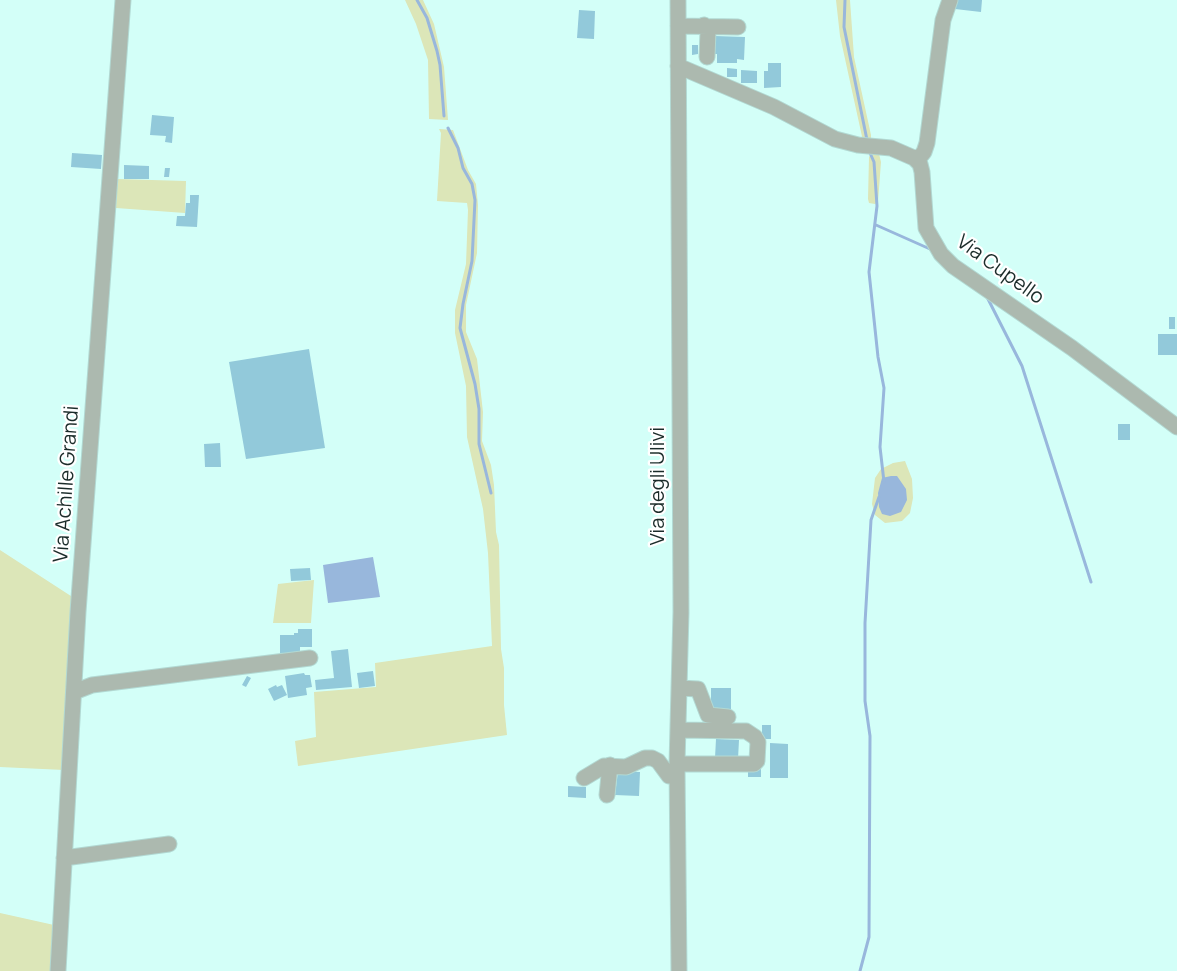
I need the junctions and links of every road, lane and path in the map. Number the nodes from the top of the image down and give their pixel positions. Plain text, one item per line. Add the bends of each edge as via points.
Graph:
1 (123, 0) edge
2 (678, 0) edge
3 (950, 0) edge
4 (678, 26) junction
5 (704, 26) junction
6 (738, 27) dead end
7 (707, 57) dead end
8 (678, 66) junction
9 (914, 158) junction
10 (1177, 426) edge
11 (310, 658) dead end
12 (679, 688) junction
13 (74, 692) junction
14 (728, 717) dead end
15 (678, 730) junction
16 (610, 765) junction
17 (677, 770) junction
18 (584, 778) dead end
19 (607, 795) dead end
20 (169, 844) dead end
21 (64, 858) junction
22 (58, 971) edge
23 (679, 971) edge

1 - 13 street, Via Achille Grandi
2 - 4 street, Via degli Ulivi
3 - 9 street via 943,20 927,143 920,157
4 - 5 street
4 - 8 street, Via degli Ulivi
5 - 6 street
5 - 7 street via 708,30
8 - 9 street via 774,107 835,139 891,148
8 - 12 street, Via degli Ulivi
9 - 10 street, Via Cupello via 922,172 926,228 941,254
11 - 13 street via 92,685
12 - 14 street via 698,690 708,715
12 - 15 street, Via degli Ulivi
13 - 21 street, Via Achille Grandi
15 - 17 street, Via degli Ulivi
15 - 17 street via 746,731 758,742 754,764
16 - 17 street via 626,767 639,759 652,758 669,776
16 - 18 street
16 - 19 street
17 - 23 street, Via degli Ulivi
20 - 21 street
21 - 22 street, Via Achille Grandi

